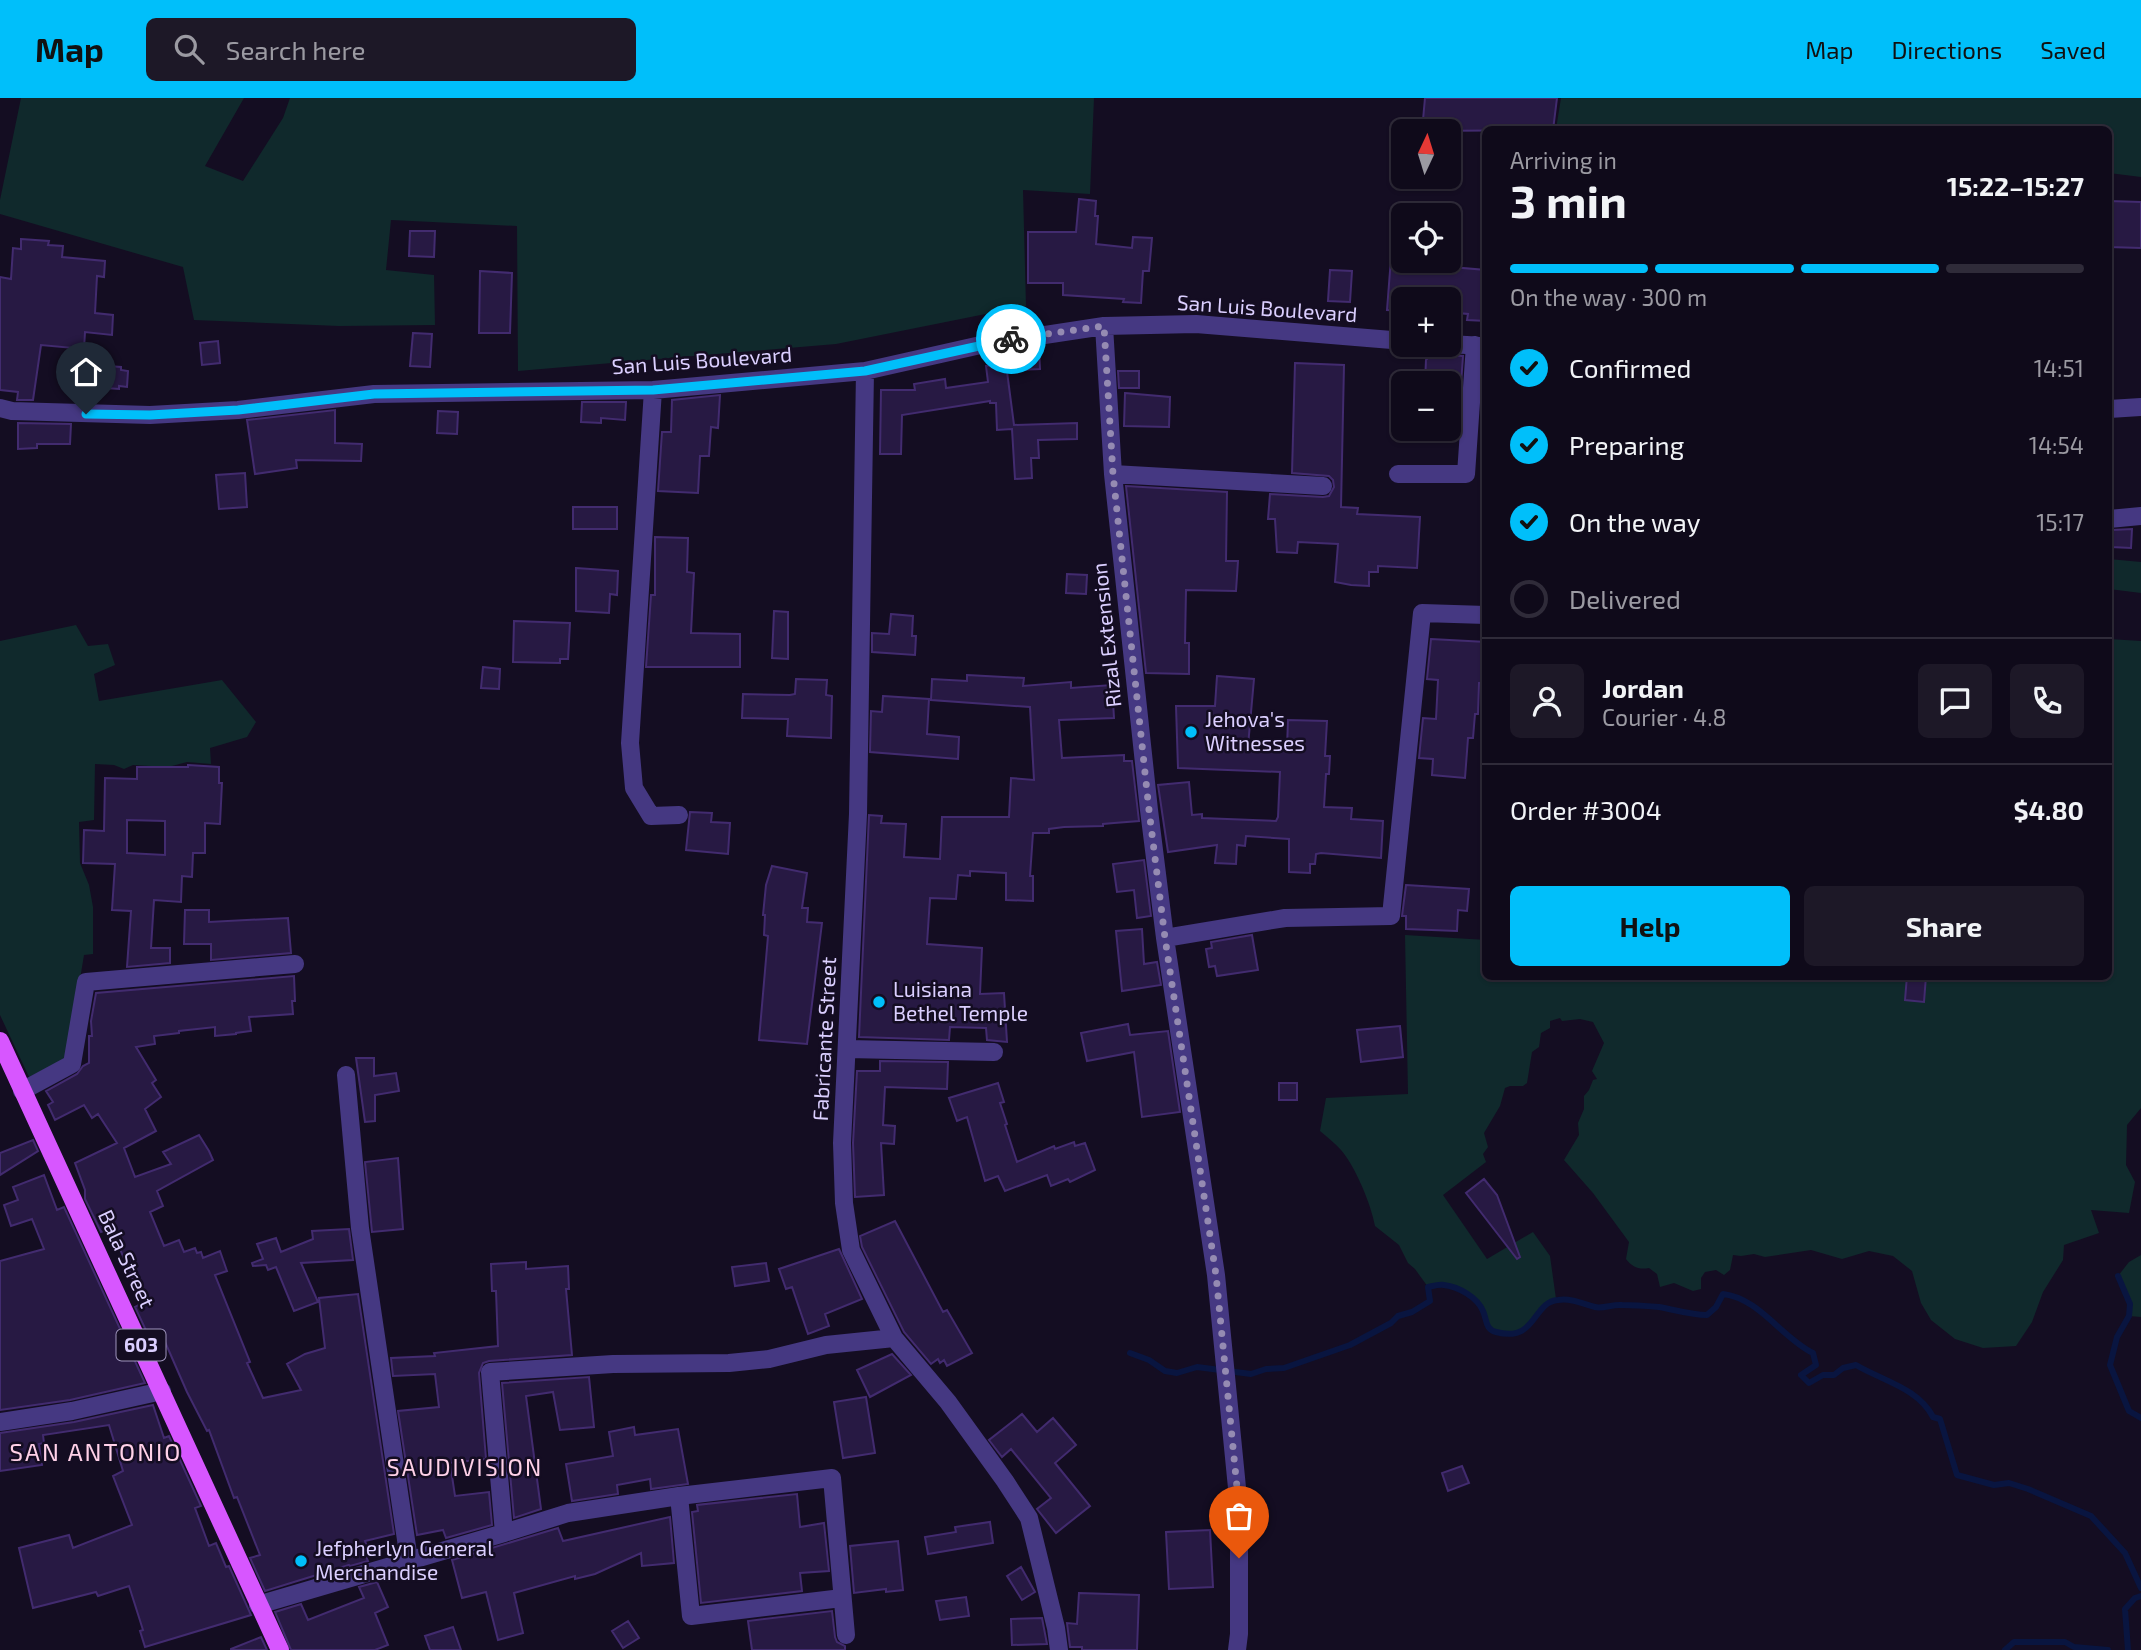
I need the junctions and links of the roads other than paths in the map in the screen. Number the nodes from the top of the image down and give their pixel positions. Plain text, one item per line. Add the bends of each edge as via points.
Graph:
1 (1104, 326) junction
2 (1391, 340) edge
3 (1461, 345) edge
4 (1480, 346) edge
5 (865, 371) junction
6 (653, 390) junction
7 (2141, 407) edge
8 (0, 408) edge
9 (2112, 409) edge
10 (1113, 474) junction
11 (1398, 474) dead end
12 (1323, 486) dead end
13 (2141, 516) edge
14 (2112, 519) edge
15 (1482, 615) edge
16 (679, 815) dead end
17 (1165, 938) junction
18 (295, 964) dead end
19 (0, 1041) edge
20 (847, 1049) junction
21 (994, 1052) dead end
22 (346, 1075) dead end
23 (22, 1091) junction
24 (894, 1338) junction
25 (162, 1391) junction
26 (0, 1423) edge
27 (679, 1496) junction
28 (504, 1533) junction
29 (409, 1560) junction
30 (842, 1598) junction
31 (258, 1605) junction
32 (846, 1634) dead end
33 (280, 1650) edge
34 (1059, 1650) edge
35 (1237, 1650) edge

1 - 2 street, San Luis Boulevard via 1196,324
1 - 5 street, San Luis Boulevard via 985,344
1 - 10 street, Rizal Extension
3 - 4 street
4 - 11 street via 1466,474
5 - 6 street, San Luis Boulevard
5 - 20 street, Fabricante Street via 860,746
6 - 8 street, San Luis Boulevard via 374,394 150,415
6 - 16 street via 630,743 634,788 651,817
7 - 9 street
10 - 12 street
10 - 17 street, Rizal Extension
13 - 14 street
15 - 17 street via 1422,613 1391,916 1285,918
17 - 35 street, Rizal Extension via 1216,1275 1239,1508
18 - 23 street via 86,982 72,1064
19 - 23 main road, Bala Street / 603
20 - 21 street
20 - 24 street, Fabricante Street via 842,1143 849,1238
22 - 29 street via 360,1228
23 - 25 main road, Bala Street / 603
24 - 28 street via 729,1363 490,1372
24 - 34 street, Fabricante Street via 948,1402 1029,1518
25 - 26 street
25 - 31 main road, Bala Street / 603
27 - 28 street via 568,1513
27 - 30 street via 691,1616
27 - 30 street via 832,1478
28 - 29 street
29 - 31 street
30 - 32 street
31 - 33 main road, Bala Street / 603

